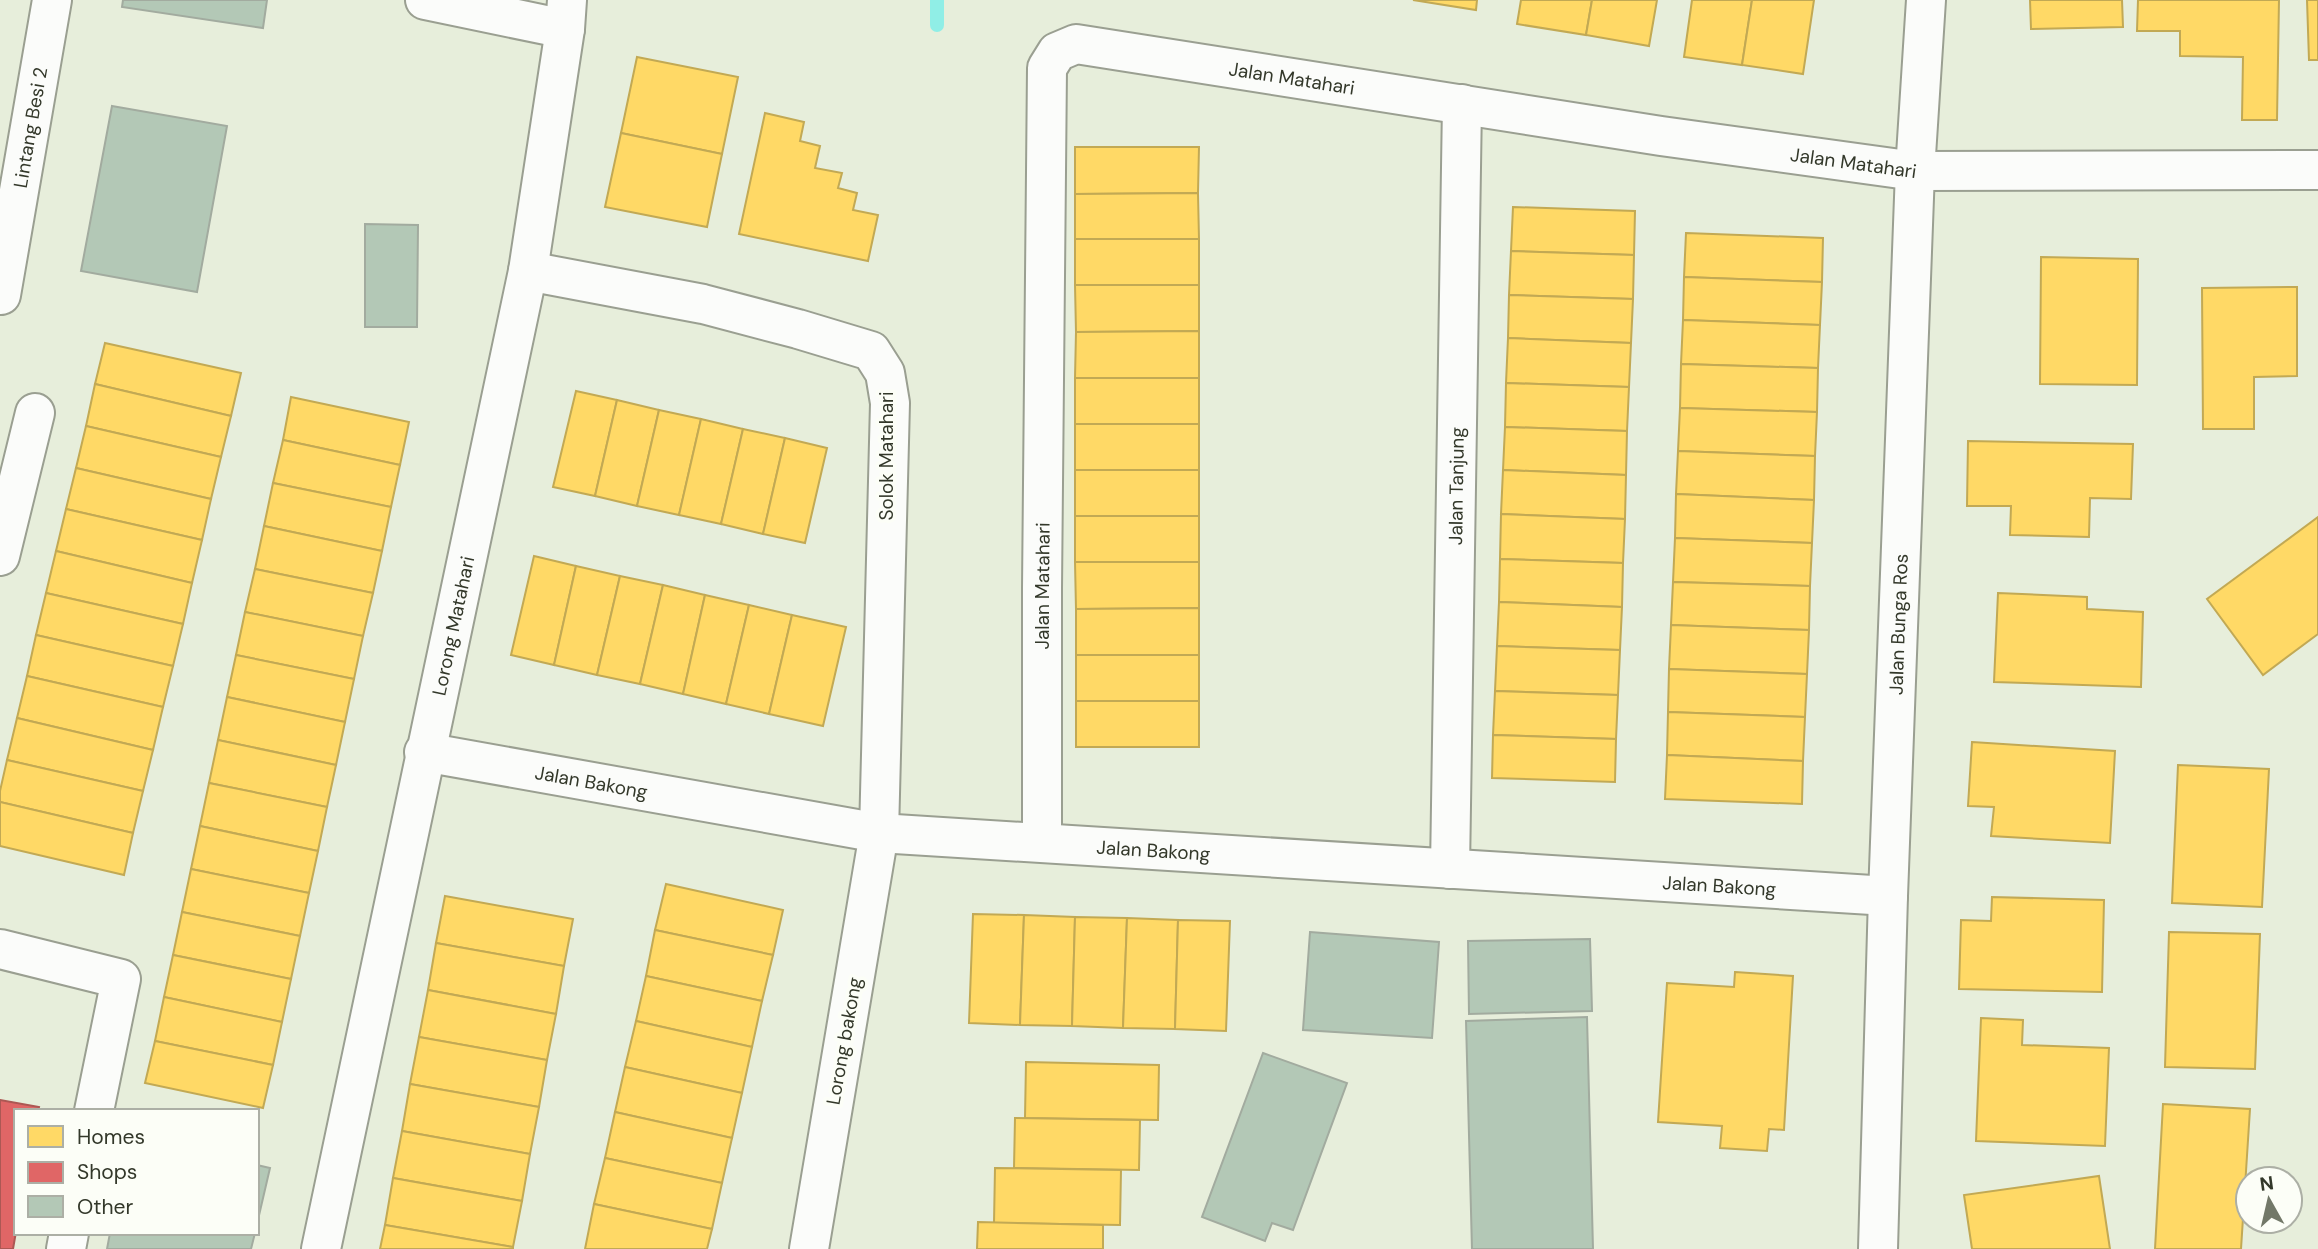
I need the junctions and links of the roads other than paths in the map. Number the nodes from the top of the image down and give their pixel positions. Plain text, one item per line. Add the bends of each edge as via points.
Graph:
1 (52, 0) edge
2 (425, 0) edge
3 (1926, 0) edge
4 (566, 15) edge
5 (1462, 104) junction
6 (2318, 170) edge
7 (1914, 171) junction
8 (528, 271) junction
9 (1, 295) edge
10 (35, 413) dead end
11 (0, 556) edge
12 (424, 752) junction
13 (879, 833) junction
14 (1042, 842) junction
15 (1450, 869) junction
16 (1888, 896) junction
17 (0, 949) edge
18 (94, 1109) edge
19 (321, 1249) edge
20 (809, 1249) edge
21 (1878, 1249) edge

1 - 9 street, Lintang Besi 2
2 - 4 street
3 - 7 street, Jalan Bunga Ros
4 - 8 street, Lorong Matahari
5 - 7 street, Jalan Matahari
5 - 14 street, Jalan Matahari via 1076,44 1057,52 1047,68
5 - 15 street, Jalan Tanjung
6 - 7 street, Jalan Matahari
7 - 16 street, Jalan Bunga Ros
8 - 12 street, Lorong Matahari
8 - 13 street, Solok Matahari via 703,304 798,329 871,351 885,373 890,403
10 - 11 street
12 - 13 street, Jalan Bakong
12 - 19 street, Lorong Matahari
13 - 14 street, Jalan Bakong
13 - 20 street, Lorong bakong
14 - 15 street, Jalan Bakong
15 - 16 street, Jalan Bakong
16 - 21 street, Jalan Bunga Ros
17 - 18 street via 121,979

